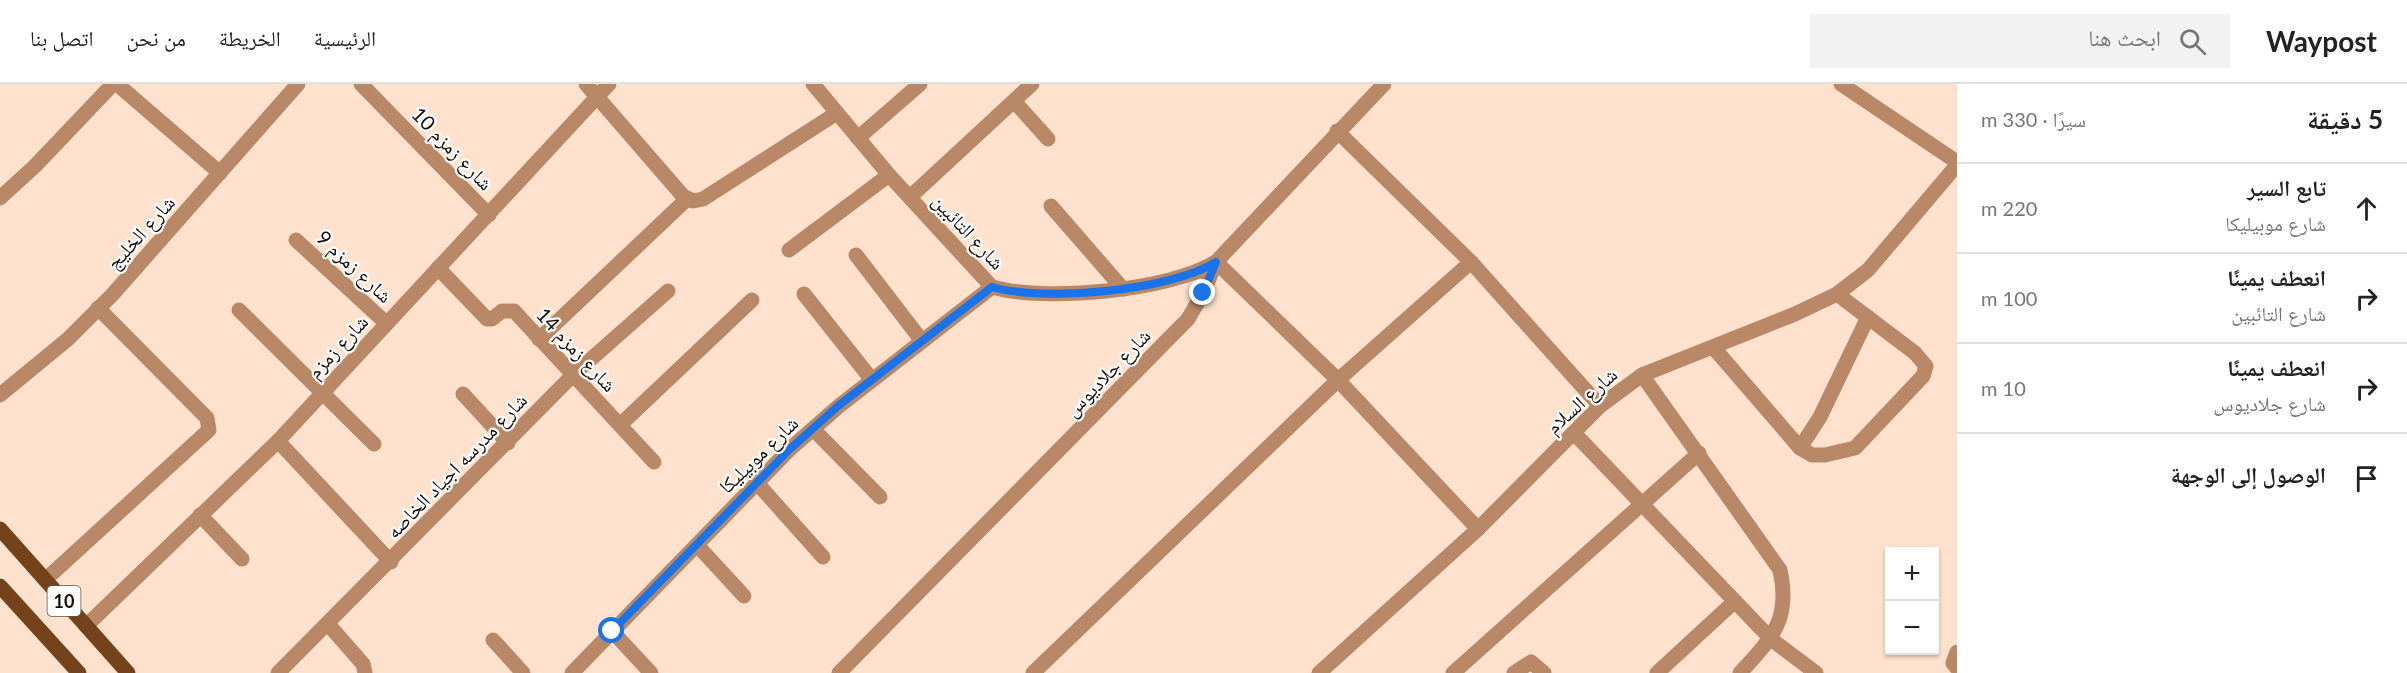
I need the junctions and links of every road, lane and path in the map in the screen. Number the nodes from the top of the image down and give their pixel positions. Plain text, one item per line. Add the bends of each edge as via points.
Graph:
1 (115, 84) edge
2 (298, 84) edge
3 (361, 84) edge
4 (586, 84) edge
5 (609, 84) edge
6 (813, 84) edge
7 (920, 84) edge
8 (1032, 84) edge
9 (1384, 84) edge
10 (1841, 84) edge
11 (597, 96) junction
12 (1014, 100) junction
13 (837, 113) junction
14 (1337, 131) junction
15 (858, 138) junction
16 (1048, 139) dead end
17 (1957, 164) edge
18 (220, 173) junction
19 (889, 175) junction
20 (910, 197) junction
21 (0, 198) edge
22 (687, 199) junction
23 (1051, 206) dead end
24 (489, 215) junction
25 (296, 240) dead end
26 (789, 250) dead end
27 (856, 255) dead end
28 (1216, 262) junction
29 (1470, 262) junction
30 (438, 268) junction
31 (992, 287) junction
32 (1123, 289) junction
33 (668, 291) dead end
34 (804, 294) dead end
35 (1838, 294) junction
36 (752, 300) dead end
37 (98, 308) junction
38 (239, 310) dead end
39 (1868, 318) junction
40 (386, 323) junction
41 (539, 339) junction
42 (922, 341) junction
43 (1713, 347) junction
44 (573, 375) junction
45 (1642, 375) junction
46 (872, 380) junction
47 (1338, 380) junction
48 (324, 391) junction
49 (463, 394) dead end
50 (0, 395) edge
51 (1600, 406) junction
52 (620, 425) junction
53 (813, 429) junction
54 (1574, 433) junction
55 (278, 441) junction
56 (508, 442) junction
57 (374, 444) dead end
58 (1800, 448) junction
59 (1699, 453) junction
60 (654, 462) dead end
61 (757, 483) junction
62 (879, 497) dead end
63 (1644, 504) junction
64 (200, 515) junction
65 (0, 529) edge
66 (1478, 529) junction
67 (697, 545) junction
68 (823, 557) dead end
69 (242, 559) dead end
70 (391, 562) junction
71 (45, 580) junction
72 (1, 589) edge
73 (744, 596) dead end
74 (1735, 601) junction
75 (328, 624) junction
76 (86, 626) junction
77 (612, 631) junction
78 (1771, 639) junction
79 (493, 640) dead end
80 (1957, 652) edge
81 (1957, 668) edge
82 (577, 671) edge
83 (79, 673) edge
84 (128, 673) edge
85 (278, 673) edge
86 (365, 673) edge
87 (523, 673) edge
88 (651, 673) edge
89 (839, 673) edge
90 (1033, 673) edge
91 (1319, 673) edge
92 (1453, 673) edge
93 (1514, 673) edge
94 (1544, 673) edge
95 (1657, 673) edge
96 (1740, 673) edge
97 (1816, 673) edge

1 - 18 street
1 - 21 street
2 - 18 street, شارع الخليج
3 - 24 street, شارع زمزم 10
4 - 11 street
5 - 11 street, شارع زمزم
6 - 13 street, شارع التائبين
7 - 15 street
8 - 12 street
9 - 14 street, شارع جلاديوس
10 - 17 street
11 - 22 street
11 - 24 street, شارع زمزم
12 - 16 street
12 - 20 street
13 - 15 street, شارع التائبين
13 - 22 street via 703,200
14 - 28 street, شارع جلاديوس
14 - 29 street
15 - 19 street, شارع التائبين
17 - 35 street, شارع السلام via 1868,270
18 - 37 street, شارع الخليج
19 - 20 street, شارع التائبين
19 - 26 street
20 - 31 street, شارع التائبين
22 - 41 street
23 - 32 street
24 - 30 street, شارع زمزم
25 - 40 street, شارع زمزم 9
27 - 42 street
28 - 32 street, شارع التائبين via 1183,278
28 - 47 street
28 - 89 street, شارع جلاديوس via 1188,319
29 - 47 street
29 - 51 street
30 - 40 street, شارع زمزم
30 - 41 street, شارع زمزم 14 via 485,318 514,311
31 - 32 street, شارع التائبين via 1033,292
31 - 42 street, شارع موبيليكا
33 - 44 street, شارع مدرسه اجياد الخاصه
34 - 46 street
35 - 39 street
35 - 43 street, شارع السلام
36 - 52 street
37 - 50 street, شارع الخليج via 68,339
37 - 71 street via 207,418 209,430
38 - 48 street
39 - 58 street via 1820,417
39 - 58 street via 1923,360 1926,372 1855,448 1825,455 1812,455
40 - 48 street, شارع زمزم
41 - 44 street, شارع زمزم 14
42 - 46 street, شارع موبيليكا
43 - 45 street, شارع السلام
43 - 58 street
44 - 52 street, شارع زمزم 14
44 - 56 street, شارع مدرسه اجياد الخاصه
45 - 51 street, شارع السلام
45 - 59 street
46 - 53 street, شارع موبيليكا
47 - 66 street
47 - 90 street
48 - 55 street, شارع زمزم
48 - 57 street
49 - 56 street
51 - 54 street, شارع السلام
52 - 60 street, شارع زمزم 14
53 - 61 street, شارع موبيليكا
53 - 62 street
54 - 63 street
54 - 66 street, شارع السلام
55 - 64 street, شارع زمزم
55 - 70 street
56 - 70 street, شارع مدرسه اجياد الخاصه
59 - 63 street
59 - 78 street via 1780,570 1785,593 1783,609
61 - 67 street, شارع موبيليكا
61 - 68 street
63 - 74 street
63 - 92 street
64 - 69 street
64 - 76 street, شارع زمزم
65 - 71 main road, 10
66 - 91 street, شارع السلام
67 - 73 street
67 - 77 street, شارع موبيليكا
70 - 75 street, شارع مدرسه اجياد الخاصه
71 - 76 main road, 10
72 - 83 main road, 10
74 - 78 street
74 - 95 street
75 - 85 street, شارع مدرسه اجياد الخاصه
75 - 86 street via 363,664
76 - 84 main road, 10
77 - 82 street, شارع موبيليكا
77 - 88 street
78 - 96 street
78 - 97 street
79 - 87 street
80 - 81 street via 1953,663
93 - 94 street via 1531,662

